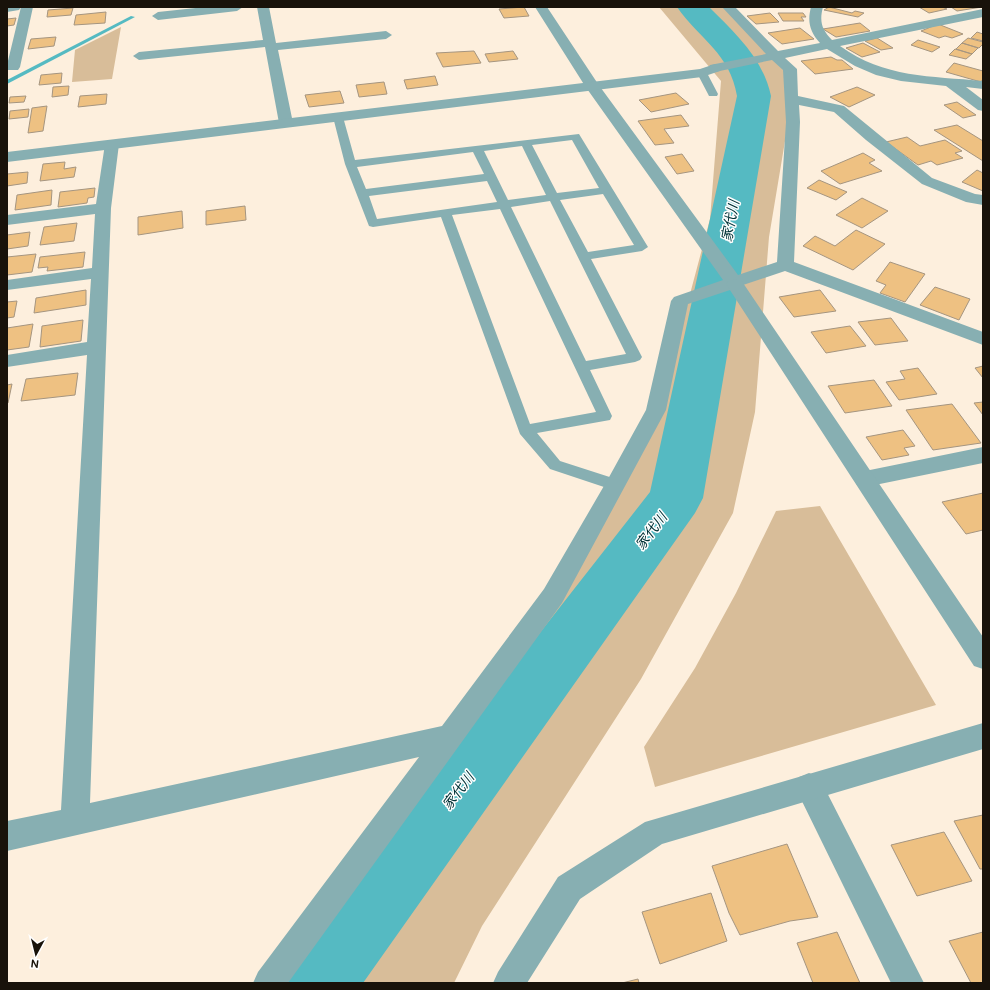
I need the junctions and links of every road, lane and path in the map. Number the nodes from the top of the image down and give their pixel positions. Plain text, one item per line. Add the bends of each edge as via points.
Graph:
1 (15, 7) edge
2 (27, 7) edge
3 (238, 7) edge
4 (265, 7) edge
5 (541, 7) edge
6 (728, 7) edge
7 (817, 7) edge
8 (7, 8) edge
9 (983, 13) edge
10 (158, 16) dead end
11 (386, 35) dead end
12 (829, 44) junction
13 (270, 45) junction
14 (139, 56) dead end
15 (776, 56) junction
16 (13, 67) dead end
17 (709, 71) junction
18 (949, 81) junction
19 (983, 85) edge
20 (592, 86) junction
21 (713, 94) dead end
22 (792, 100) junction
23 (983, 107) edge
24 (338, 117) junction
25 (286, 123) junction
26 (525, 142) junction
27 (112, 144) junction
28 (478, 148) junction
29 (7, 157) edge
30 (351, 164) junction
31 (491, 177) junction
32 (606, 190) junction
33 (362, 193) junction
34 (552, 197) junction
35 (983, 200) edge
36 (504, 204) junction
37 (103, 208) junction
38 (445, 213) junction
39 (7, 220) edge
40 (583, 257) junction
41 (785, 265) junction
42 (100, 272) junction
43 (735, 284) junction
44 (7, 285) edge
45 (983, 339) edge
46 (96, 347) junction
47 (7, 361) edge
48 (581, 367) junction
49 (526, 430) junction
50 (983, 455) edge
51 (865, 479) junction
52 (616, 485) junction
53 (983, 658) edge
54 (983, 736) edge
55 (449, 737) junction
56 (809, 787) junction
57 (75, 821) junction
58 (7, 836) edge
59 (269, 983) edge
60 (509, 983) edge
61 (908, 983) edge

1 - 8 street
2 - 16 street
3 - 10 street
4 - 13 street
5 - 20 street
6 - 15 street
7 - 12 street via 816,29
9 - 12 street
11 - 13 street
12 - 15 street
12 - 18 street via 868,68 888,74
13 - 14 street
13 - 25 street
15 - 17 street
15 - 22 street via 790,69
17 - 20 street
17 - 21 lane
18 - 19 street
18 - 23 street
20 - 24 street
20 - 43 street
22 - 35 street via 840,109 927,181 972,199
22 - 41 street
24 - 25 street
24 - 30 lane
25 - 27 street
26 - 28 lane
26 - 32 lane via 575,136
26 - 34 lane
27 - 29 street
27 - 37 street
28 - 30 lane
28 - 31 lane
30 - 33 lane
31 - 33 lane
31 - 36 lane
32 - 34 lane
32 - 40 lane via 642,248
33 - 38 lane via 373,223
34 - 36 lane
34 - 40 lane
36 - 38 lane
36 - 48 lane
37 - 39 street
37 - 42 street
38 - 49 lane
40 - 48 lane via 635,357
41 - 43 street
41 - 45 street
42 - 44 street
42 - 46 street
43 - 51 street
43 - 52 street via 680,301 656,410
46 - 47 street
46 - 57 street
48 - 49 lane via 604,416
49 - 52 lane via 555,465
50 - 51 street
51 - 53 street
52 - 55 street via 553,596
54 - 56 street
55 - 57 street
55 - 59 street
56 - 60 street via 655,832 569,888
56 - 61 street
57 - 58 street

